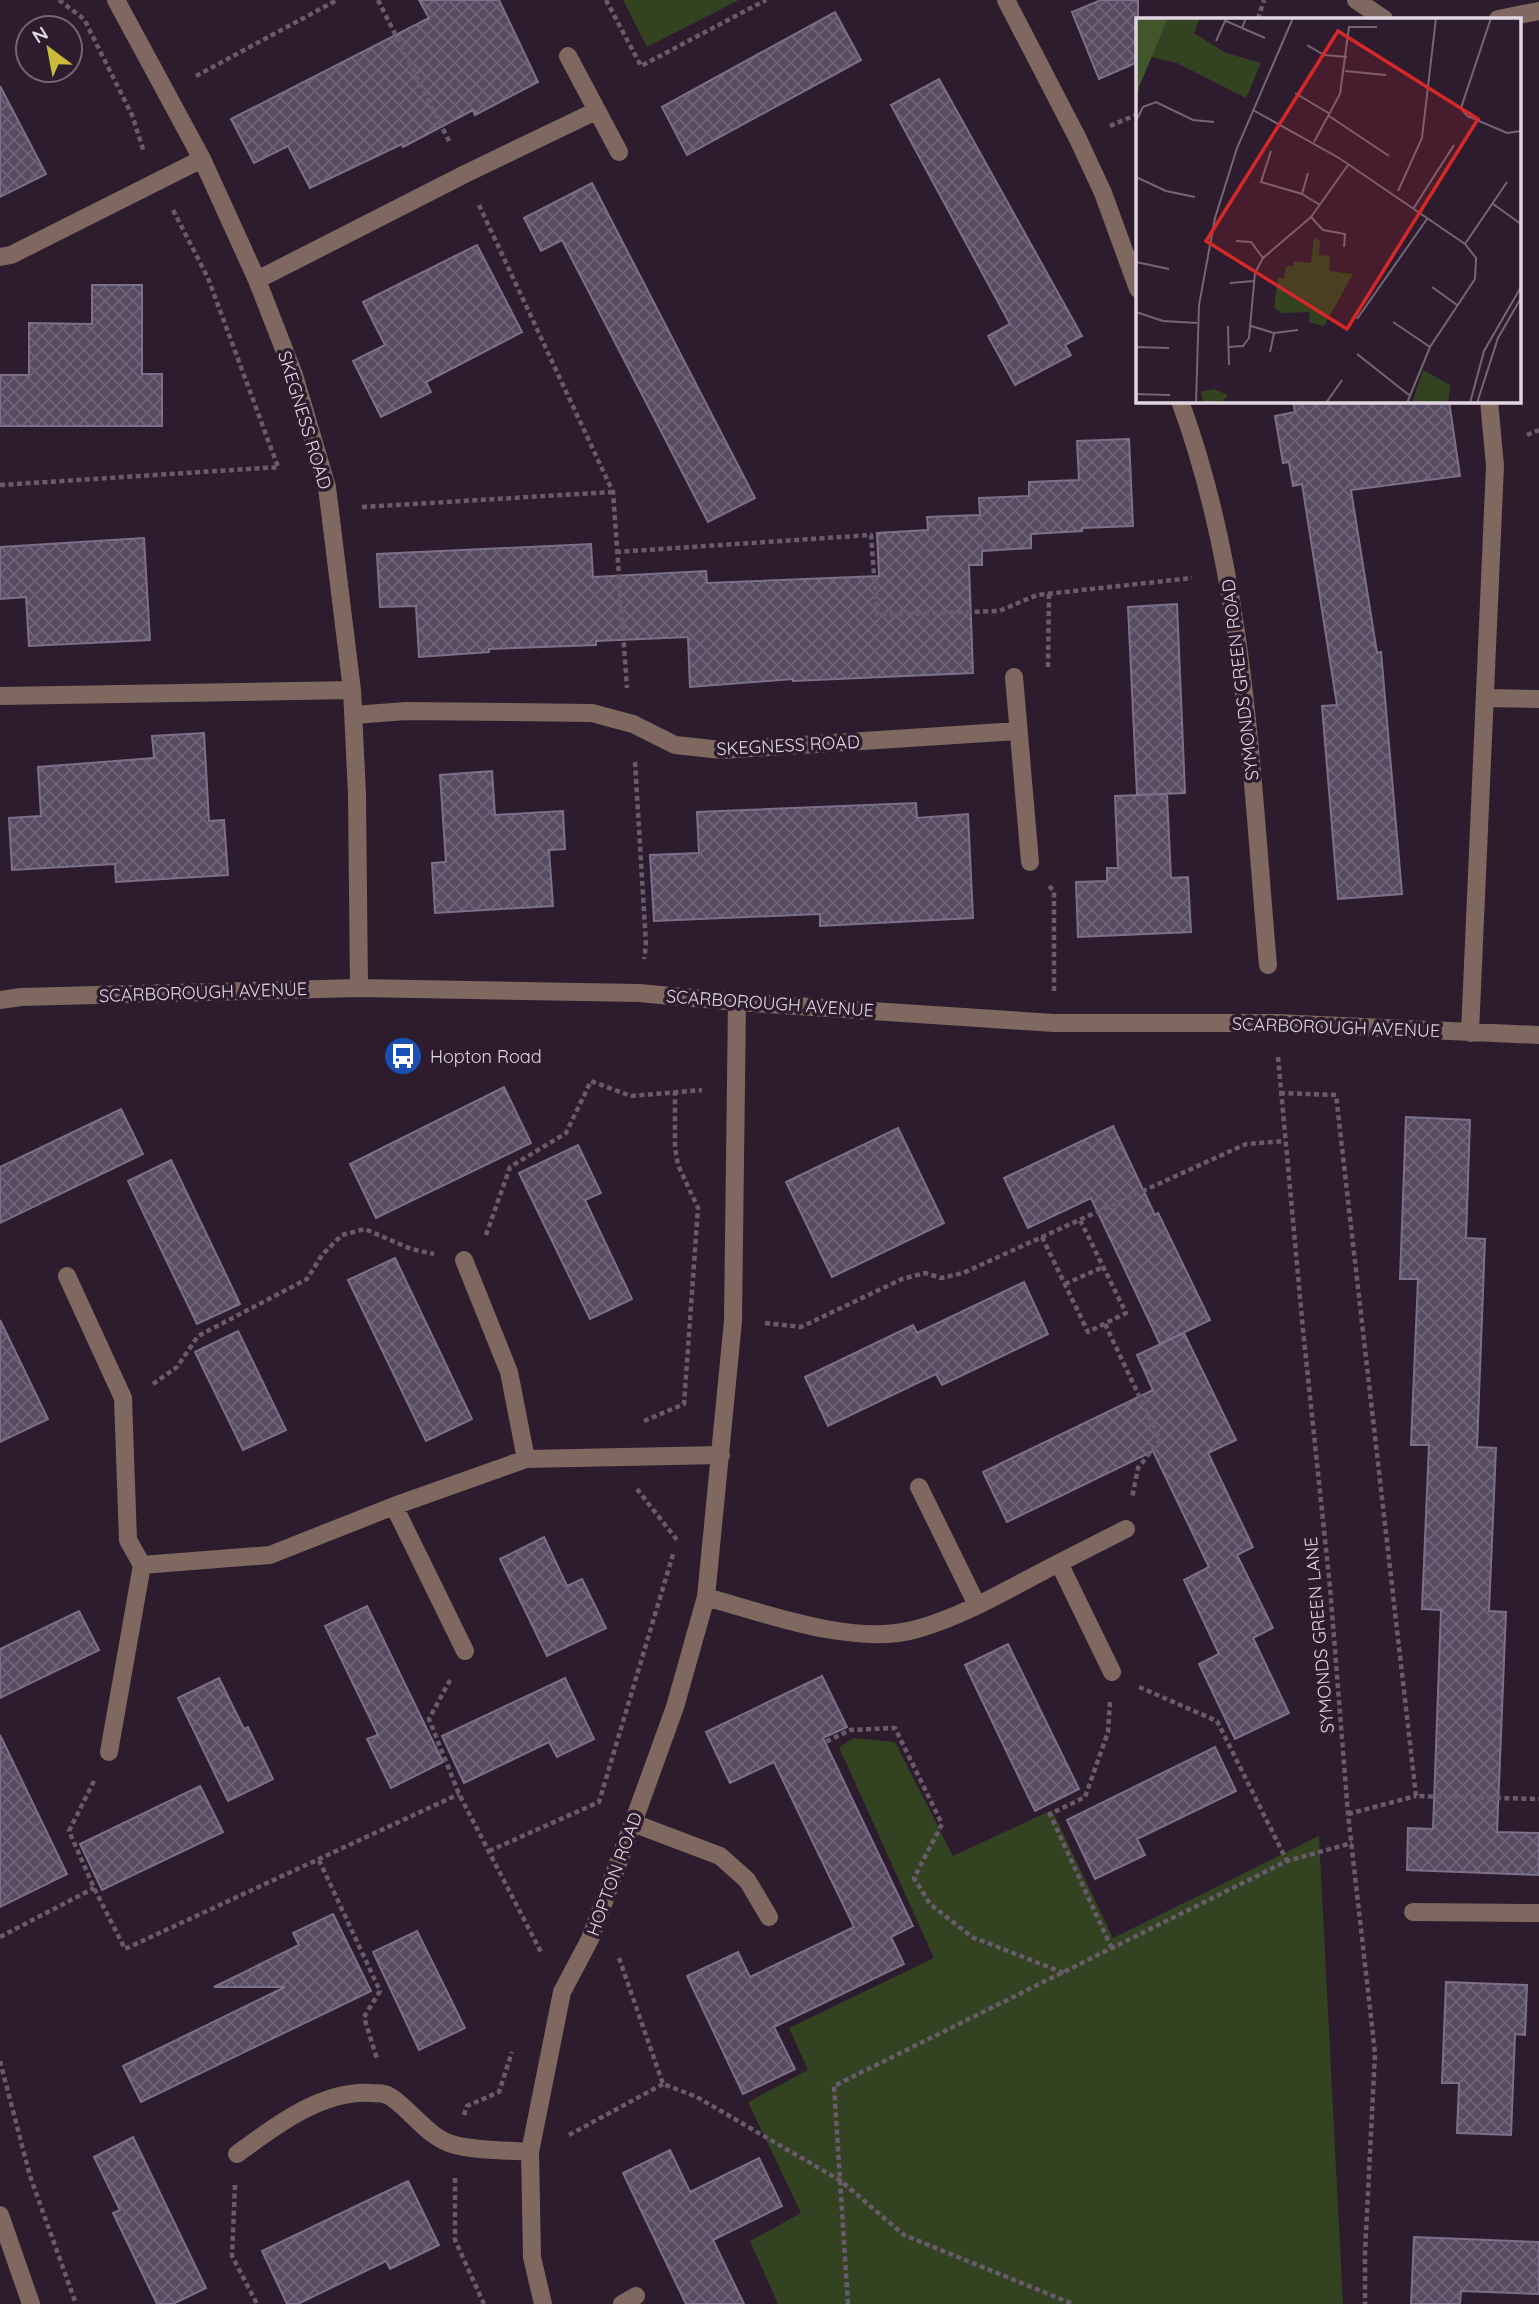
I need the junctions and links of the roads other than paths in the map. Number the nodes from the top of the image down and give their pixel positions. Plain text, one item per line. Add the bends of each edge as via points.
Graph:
1 (116, 0) edge
2 (1006, 0) edge
3 (1356, 0) edge
4 (1539, 11) edge
5 (1381, 18) edge
6 (1503, 18) edge
7 (568, 56) dead end
8 (596, 111) junction
9 (619, 152) dead end
10 (202, 159) junction
11 (0, 257) edge
12 (257, 280) junction
13 (1136, 284) edge
14 (1180, 402) edge
15 (1489, 402) edge
16 (1014, 677) road end
17 (352, 690) junction
18 (0, 696) edge
19 (1485, 698) junction
20 (1539, 699) edge
21 (354, 715) junction
22 (1018, 731) junction
23 (1030, 862) road end
24 (1268, 965) dead end
25 (359, 988) junction
26 (0, 999) edge
27 (737, 1002) junction
28 (1470, 1032) junction
29 (1539, 1035) edge
30 (464, 1260) road end
31 (67, 1276) dead end
32 (721, 1455) junction
33 (526, 1459) junction
34 (919, 1487) dead end
35 (394, 1506) junction
36 (1126, 1528) road end
37 (1059, 1563) junction
38 (142, 1565) junction
39 (706, 1597) junction
40 (977, 1605) junction
41 (465, 1651) road end
42 (1112, 1672) road end
43 (109, 1752) road end
44 (633, 1823) junction
45 (1413, 1912) dead end
46 (1539, 1913) edge
47 (769, 1917) dead end
48 (530, 2152) junction
49 (237, 2154) road end
50 (0, 2216) edge
51 (31, 2304) edge
52 (543, 2304) edge

1 - 10 street, SKEGNESS ROAD
2 - 13 street via 1103,193
3 - 5 street
4 - 6 street
7 - 8 street
8 - 9 street
8 - 12 street
10 - 11 street
10 - 12 street, SKEGNESS ROAD
12 - 17 street, SKEGNESS ROAD via 294,375 327,487
14 - 24 street, SYMONDS GREEN ROAD via 1228,575
15 - 19 street via 1495,466
16 - 22 street
17 - 18 street
17 - 21 street, SKEGNESS ROAD
19 - 20 street
19 - 28 street
21 - 22 street, SKEGNESS ROAD via 406,711 592,713 633,724 675,745 722,750
21 - 25 street, SKEGNESS ROAD
22 - 23 street
25 - 26 street, SCARBOROUGH AVENUE
25 - 27 street, SCARBOROUGH AVENUE via 639,993
27 - 28 street, SCARBOROUGH AVENUE via 1054,1023 1276,1023
27 - 32 street, HOPTON ROAD via 733,1321
28 - 29 street, SCARBOROUGH AVENUE
30 - 33 street via 509,1372
31 - 38 street via 123,1398 128,1540
32 - 33 street
32 - 39 street, HOPTON ROAD
33 - 35 street
34 - 40 street
35 - 38 street via 270,1555
35 - 41 street
36 - 37 street
37 - 40 street
37 - 42 street
38 - 43 street
39 - 40 street via 803,1624 866,1635 916,1630
39 - 44 street, HOPTON ROAD via 675,1707
44 - 47 street via 720,1856 747,1880
44 - 48 street, HOPTON ROAD via 590,1939 562,1992
45 - 46 street
48 - 49 street via 455,2145 432,2134 387,2094 359,2092 314,2104
48 - 52 street, HOPTON ROAD via 532,2257
50 - 51 street

